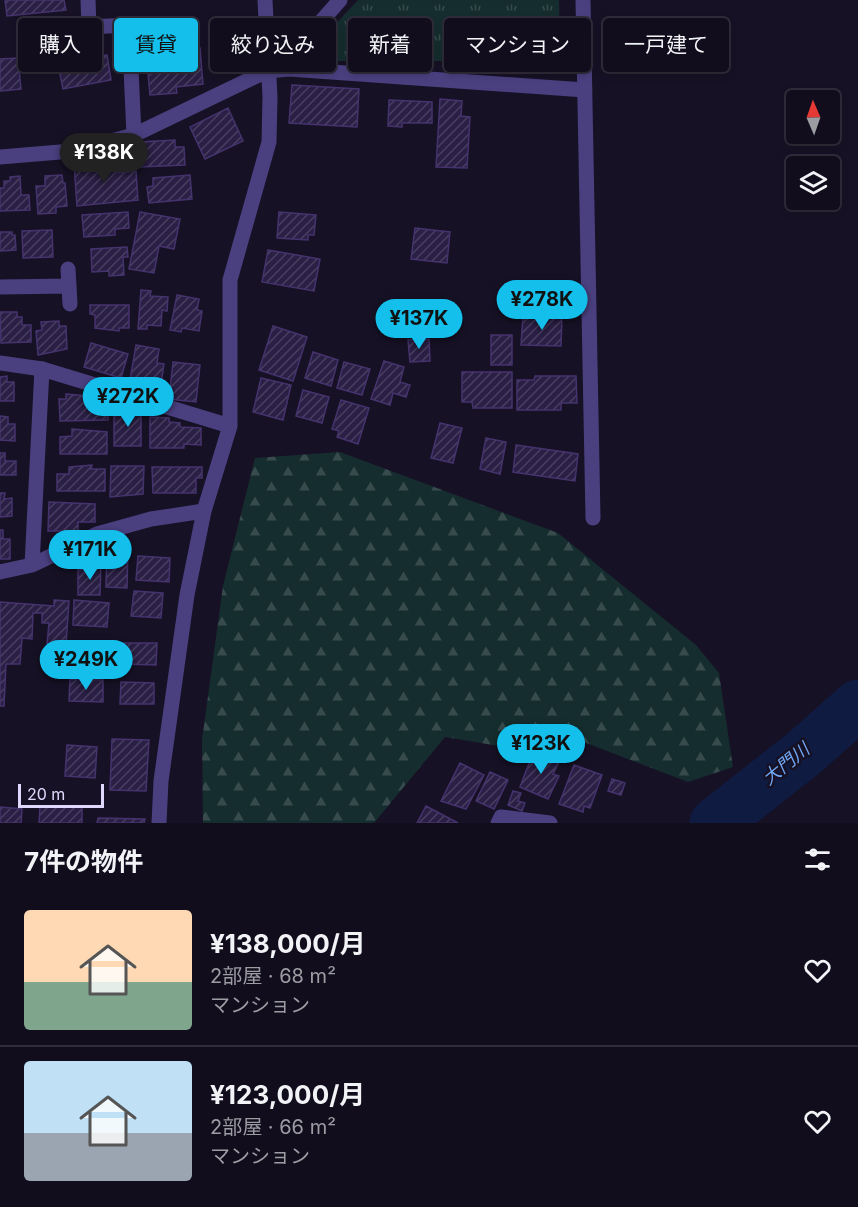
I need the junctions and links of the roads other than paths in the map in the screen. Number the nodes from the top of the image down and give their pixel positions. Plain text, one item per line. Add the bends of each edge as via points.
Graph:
1 (88, 0) edge
2 (265, 0) edge
3 (340, 0) edge
4 (583, 0) edge
5 (266, 18) edge
6 (324, 18) edge
7 (265, 72) edge
8 (267, 72) edge
9 (331, 72) edge
10 (585, 90) junction
11 (134, 135) junction
12 (0, 157) edge
13 (68, 269) dead end
14 (69, 286) junction
15 (0, 287) edge
16 (70, 304) dead end
17 (0, 363) edge
18 (42, 369) junction
19 (230, 426) junction
20 (204, 511) junction
21 (593, 518) dead end
22 (33, 566) junction
23 (0, 573) edge
24 (159, 823) edge
25 (498, 823) edge
26 (550, 823) edge

1 - 11 street via 89,27 129,25
2 - 5 street
3 - 6 street
4 - 10 street
7 - 11 street
8 - 19 street via 268,142 230,280
9 - 10 street
10 - 21 street
11 - 12 street via 72,151
13 - 14 street
14 - 15 street
14 - 16 street
17 - 18 street
18 - 19 street
18 - 22 street
19 - 20 street
20 - 22 street via 151,519 97,534
20 - 24 street via 172,694
22 - 23 street
25 - 26 street via 501,817

